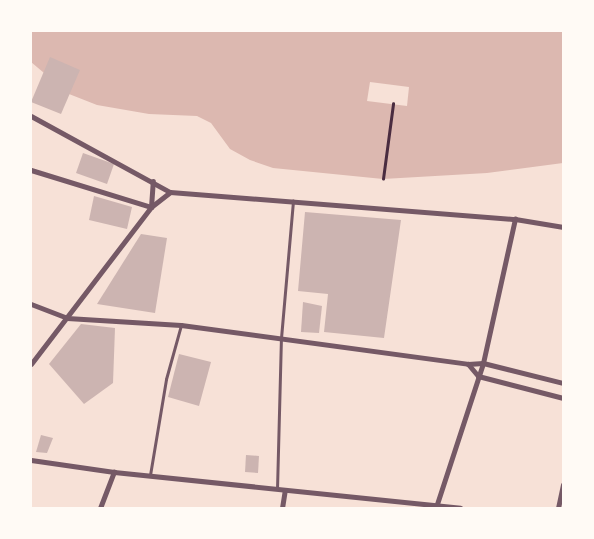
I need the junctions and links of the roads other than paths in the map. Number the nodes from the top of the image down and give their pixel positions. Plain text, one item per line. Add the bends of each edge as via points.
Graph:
1 (31, 116) edge
2 (31, 170) edge
3 (153, 181) junction
4 (170, 192) junction
5 (293, 201) junction
6 (151, 207) junction
7 (515, 219) junction
8 (563, 228) edge
9 (31, 304) edge
10 (67, 318) junction
11 (181, 325) junction
12 (281, 338) junction
13 (31, 364) edge
14 (468, 364) junction
15 (483, 364) junction
16 (478, 376) junction
17 (563, 383) edge
18 (563, 398) edge
19 (31, 460) edge
20 (114, 472) junction
21 (150, 475) junction
22 (563, 485) edge
23 (277, 490) junction
24 (285, 490) junction
25 (436, 506) edge
26 (100, 508) edge
27 (282, 508) edge
28 (460, 508) edge
29 (558, 508) edge

1 - 3 street
2 - 6 street
3 - 4 street
3 - 6 street
4 - 5 street
4 - 6 street
5 - 7 street
5 - 12 lane
6 - 10 street
7 - 8 street
7 - 15 street
9 - 10 street
10 - 11 street
10 - 13 street
11 - 12 street
11 - 21 lane via 166,379
12 - 14 street
12 - 23 lane
14 - 15 street
14 - 16 street
15 - 16 street
15 - 17 street
16 - 18 street
16 - 25 street
19 - 20 street
20 - 21 street
20 - 26 street
21 - 23 street
22 - 29 street
23 - 24 street
24 - 25 street
24 - 27 street
25 - 28 street

